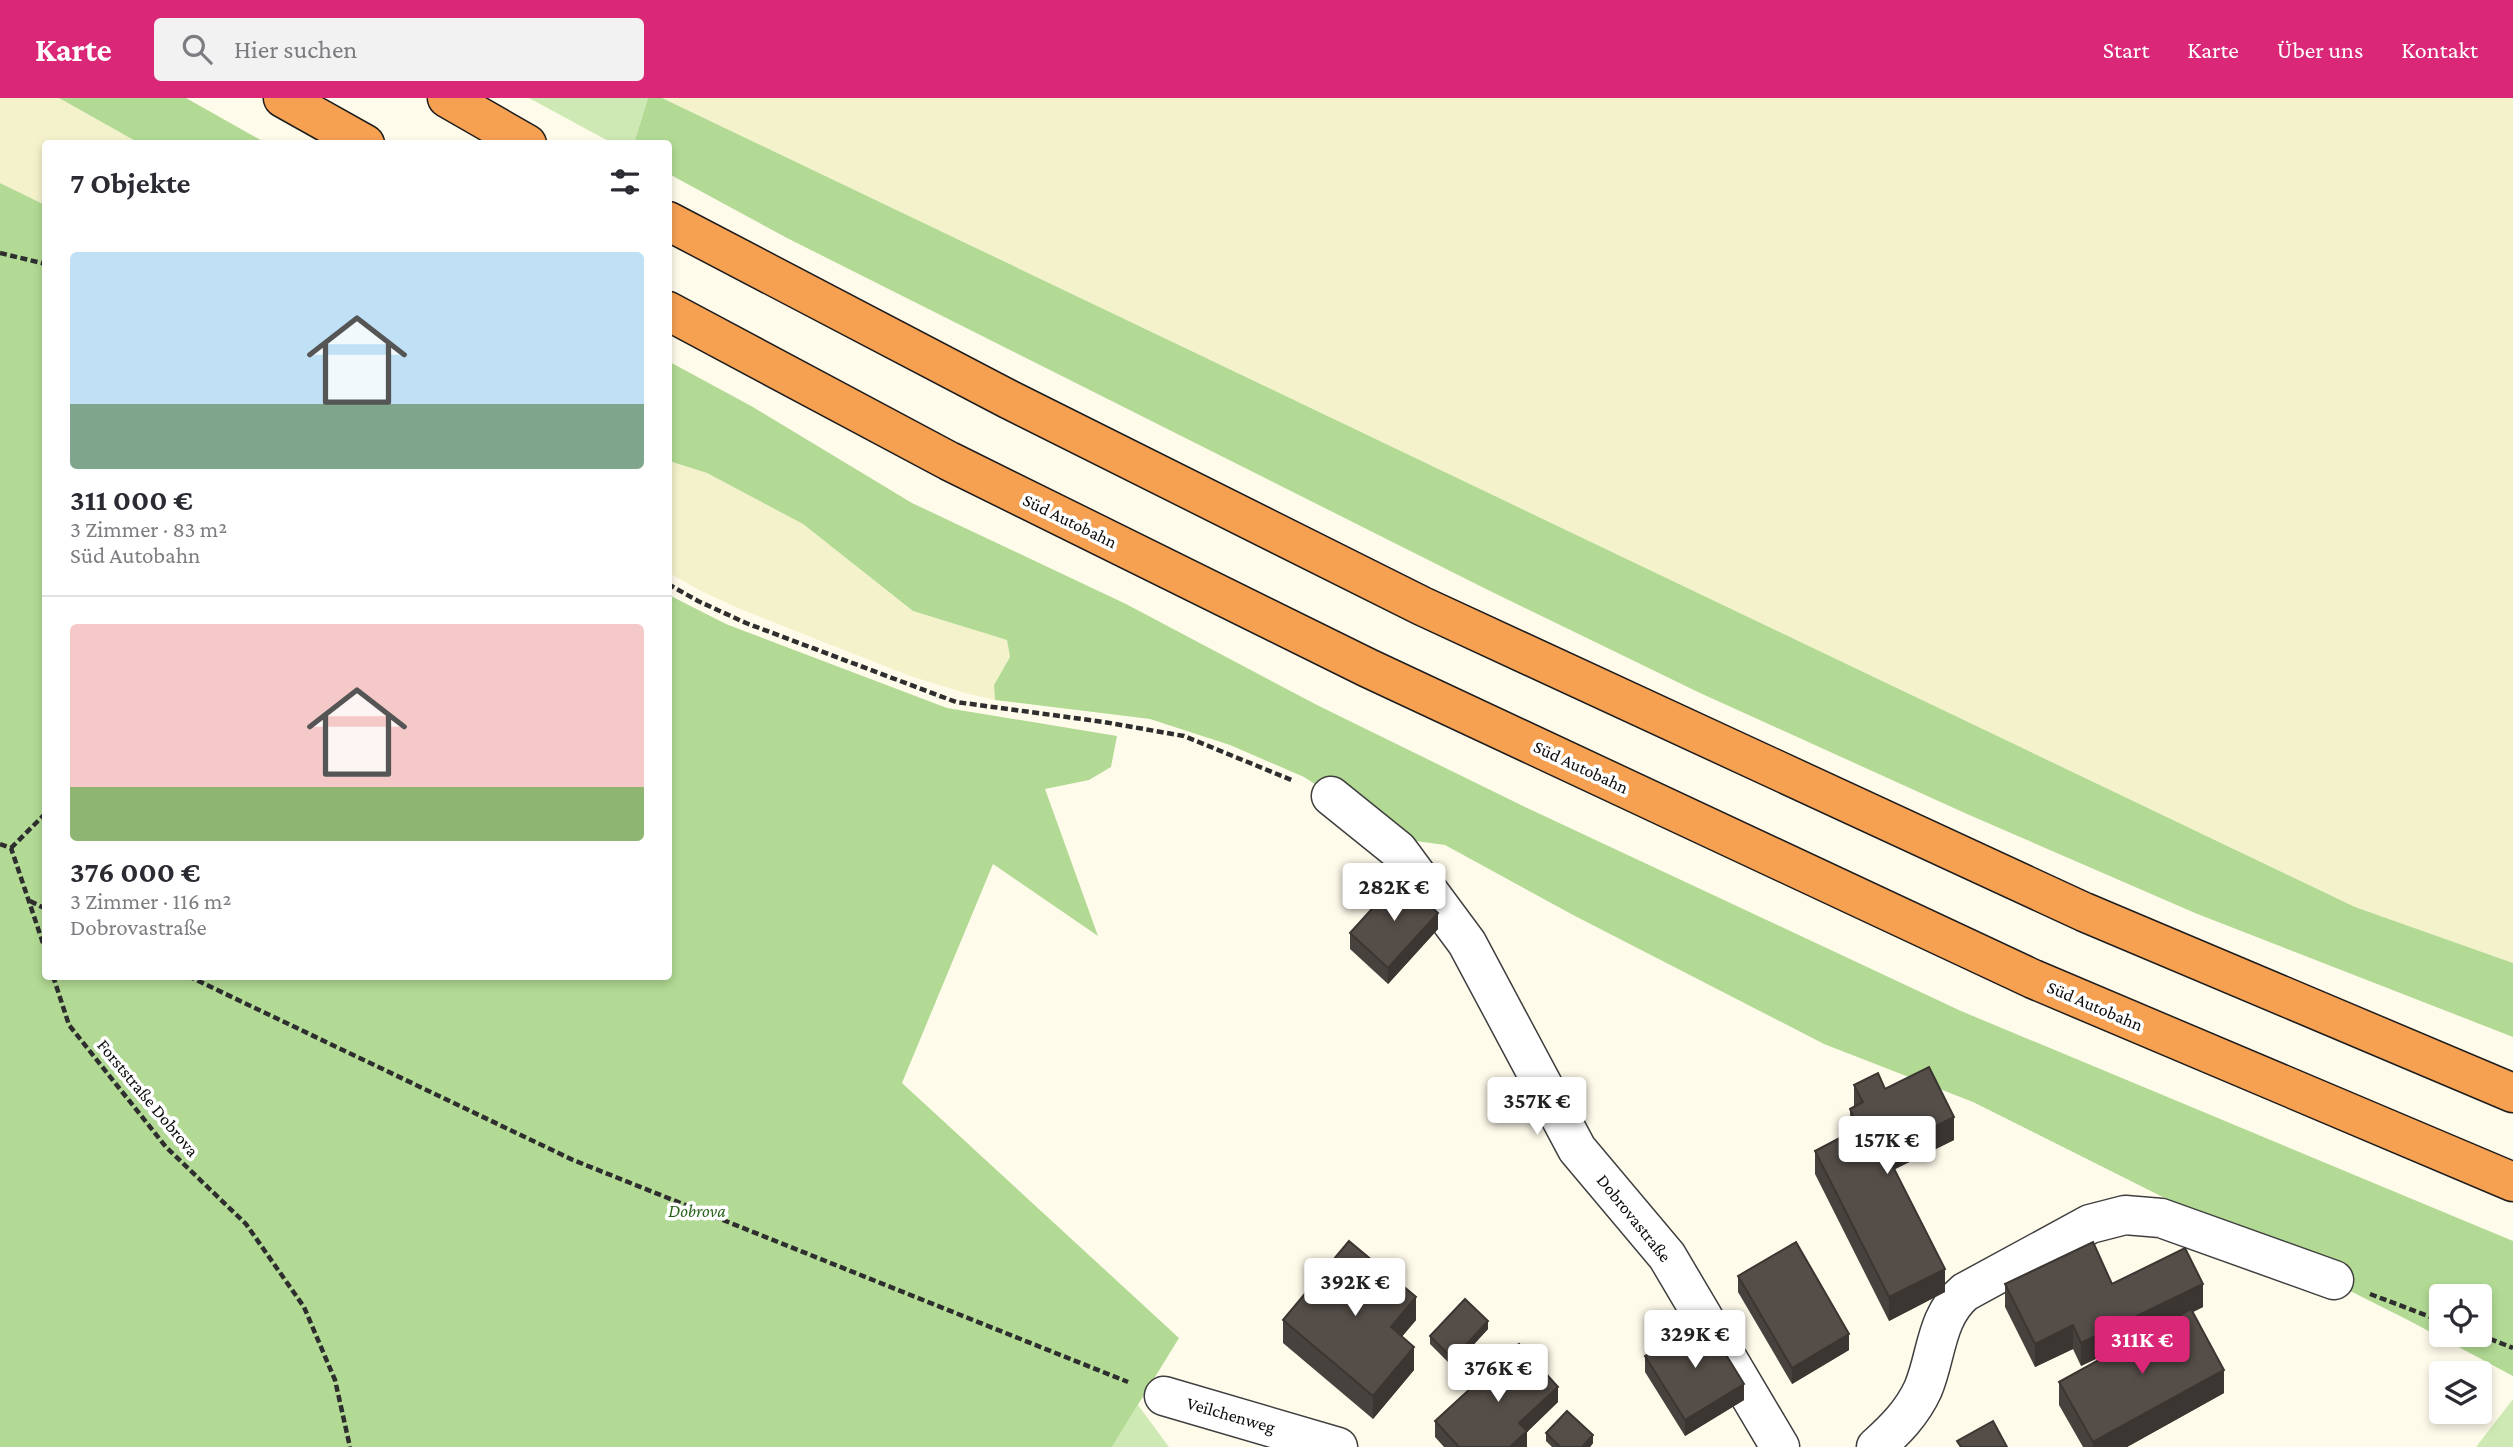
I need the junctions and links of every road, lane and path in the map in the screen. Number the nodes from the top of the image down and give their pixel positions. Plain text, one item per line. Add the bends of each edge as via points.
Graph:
1 (283, 98) edge
2 (447, 98) edge
3 (358, 140) edge
4 (520, 140) edge
5 (672, 224) edge
6 (0, 253) edge
7 (42, 263) edge
8 (672, 313) edge
9 (672, 586) edge
10 (1331, 796) joint
11 (42, 817) edge
12 (0, 844) edge
13 (11, 848) junction
14 (29, 901) junction
15 (42, 907) edge
16 (42, 940) edge
17 (54, 980) edge
18 (196, 980) edge
19 (2513, 1093) edge
20 (2513, 1182) edge
21 (2334, 1280) joint
22 (2429, 1316) edge
23 (2492, 1340) edge
24 (2513, 1348) edge
25 (1164, 1396) joint
26 (350, 1447) edge
27 (1338, 1447) edge
28 (1780, 1447) edge
29 (1876, 1447) edge

1 - 3 highway
2 - 4 highway
5 - 19 highway via 1422,606 2084,912
6 - 7 path
8 - 20 highway, Süd Autobahn via 950,461 1368,668 2033,979
9 - 10 path via 746,623 956,702 1184,736
10 - 28 street, Dobrovastraße via 1398,850 1467,943 1577,1149 1667,1256
11 - 13 path
12 - 13 path
13 - 14 path
14 - 15 path
14 - 16 path
17 - 26 path, Forststraße Dobrova via 69,1025 166,1147 246,1224 304,1307 335,1380
18 - 25 path via 573,1160
21 - 22 path
21 - 29 street via 2161,1218 2125,1215 2090,1224 1955,1299 1912,1410
23 - 24 path
25 - 27 street, Veilchenweg

